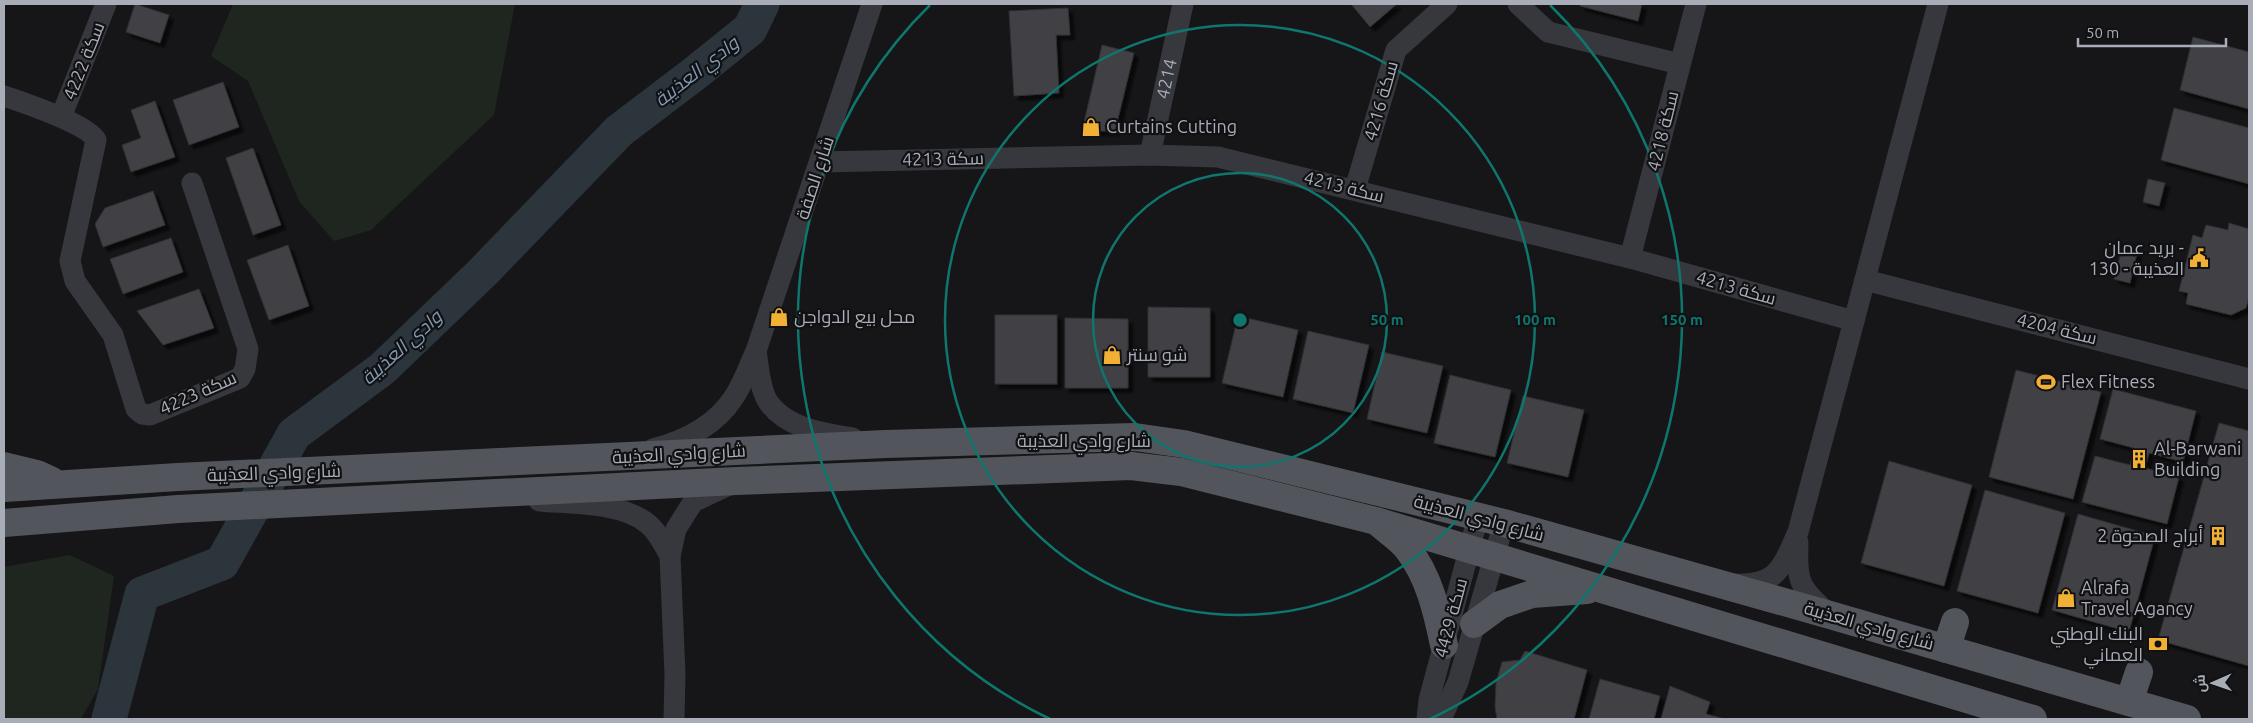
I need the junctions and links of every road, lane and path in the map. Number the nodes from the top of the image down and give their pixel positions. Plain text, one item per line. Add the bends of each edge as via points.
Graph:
1 (106, 4) edge
2 (872, 4) edge
3 (1183, 4) edge
4 (1447, 4) edge
5 (1518, 4) edge
6 (1696, 4) edge
7 (1938, 4) edge
8 (1680, 64) junction
9 (4, 96) edge
10 (61, 117) junction
11 (1150, 155) junction
12 (821, 162) junction
13 (192, 183) dead end
14 (1355, 189) junction
15 (1630, 258) junction
16 (1865, 280) junction
17 (1854, 321) junction
18 (756, 351) junction
19 (2249, 379) edge
20 (885, 444) junction
21 (628, 456) junction
22 (4, 466) edge
23 (736, 481) junction
24 (58, 484) junction
25 (4, 488) edge
26 (484, 495) junction
27 (1491, 520) junction
28 (1376, 521) junction
29 (4, 523) edge
30 (1798, 532) junction
31 (1482, 553) junction
32 (670, 556) junction
33 (1719, 584) junction
34 (1602, 589) junction
35 (1830, 615) junction
36 (1955, 622) dead end
37 (1474, 624) junction
38 (1444, 645) junction
39 (1946, 649) junction
40 (2138, 672) dead end
41 (2129, 702) junction
42 (674, 719) edge
43 (1427, 719) edge
44 (1440, 719) edge
45 (2033, 719) edge
46 (2187, 719) edge

1 - 10 street, سكة 4222
2 - 12 street, شارع الصفة
3 - 11 street, 4214
4 - 14 street, سكة 4216 via 1396,50
5 - 8 street via 1548,32
6 - 8 street, سكة 4218
7 - 16 street
8 - 15 street, سكة 4218
9 - 10 street, سكة 4223
10 - 13 street, سكة 4223 via 91,133 96,144 70,260 71,272 113,336 136,409 142,414 150,415 240,378 248,359 248,349
11 - 12 street, سكة 4213
11 - 14 street, سكة 4213 via 1218,157
12 - 18 street, شارع الصفة
14 - 15 street, سكة 4213
15 - 17 street, سكة 4213
16 - 17 street
16 - 19 street, سكة 4204
17 - 30 street
18 - 20 street, شارع الصفة via 761,384 778,415 825,433
18 - 21 street, شارع الصفة via 734,397 716,419 665,446
20 - 21 main road, شارع وادي العذيبة
20 - 27 main road, شارع وادي العذيبة via 1134,437 1184,444
21 - 24 main road, شارع وادي العذيبة
22 - 24 main road via 37,474
23 - 26 main road, شارع وادي العذيبة
23 - 28 main road, شارع وادي العذيبة via 1131,466 1181,472
23 - 32 street via 693,502 676,529
24 - 25 main road, شارع وادي العذيبة
26 - 29 main road, شارع وادي العذيبة via 178,509
26 - 32 street via 628,511 648,524
27 - 31 street, سكة 4429
27 - 33 main road, شارع وادي العذيبة
28 - 31 main road, شارع وادي العذيبة
28 - 38 main road via 1406,547 1423,575 1435,604
30 - 33 street via 1781,568 1766,580
30 - 35 street via 1800,584 1808,596
31 - 34 main road, شارع وادي العذيبة
31 - 37 street, سكة 4429
31 - 38 street, سكة 4429
32 - 42 street
33 - 35 main road, شارع وادي العذيبة
34 - 37 main road via 1532,594 1500,605
34 - 45 main road, شارع وادي العذيبة
35 - 39 main road, شارع وادي العذيبة
36 - 39 main road
37 - 44 street, سكة 4429 via 1458,682
38 - 43 street, سكة 4429
39 - 41 main road, شارع وادي العذيبة
40 - 41 main road
41 - 46 main road, شارع وادي العذيبة

